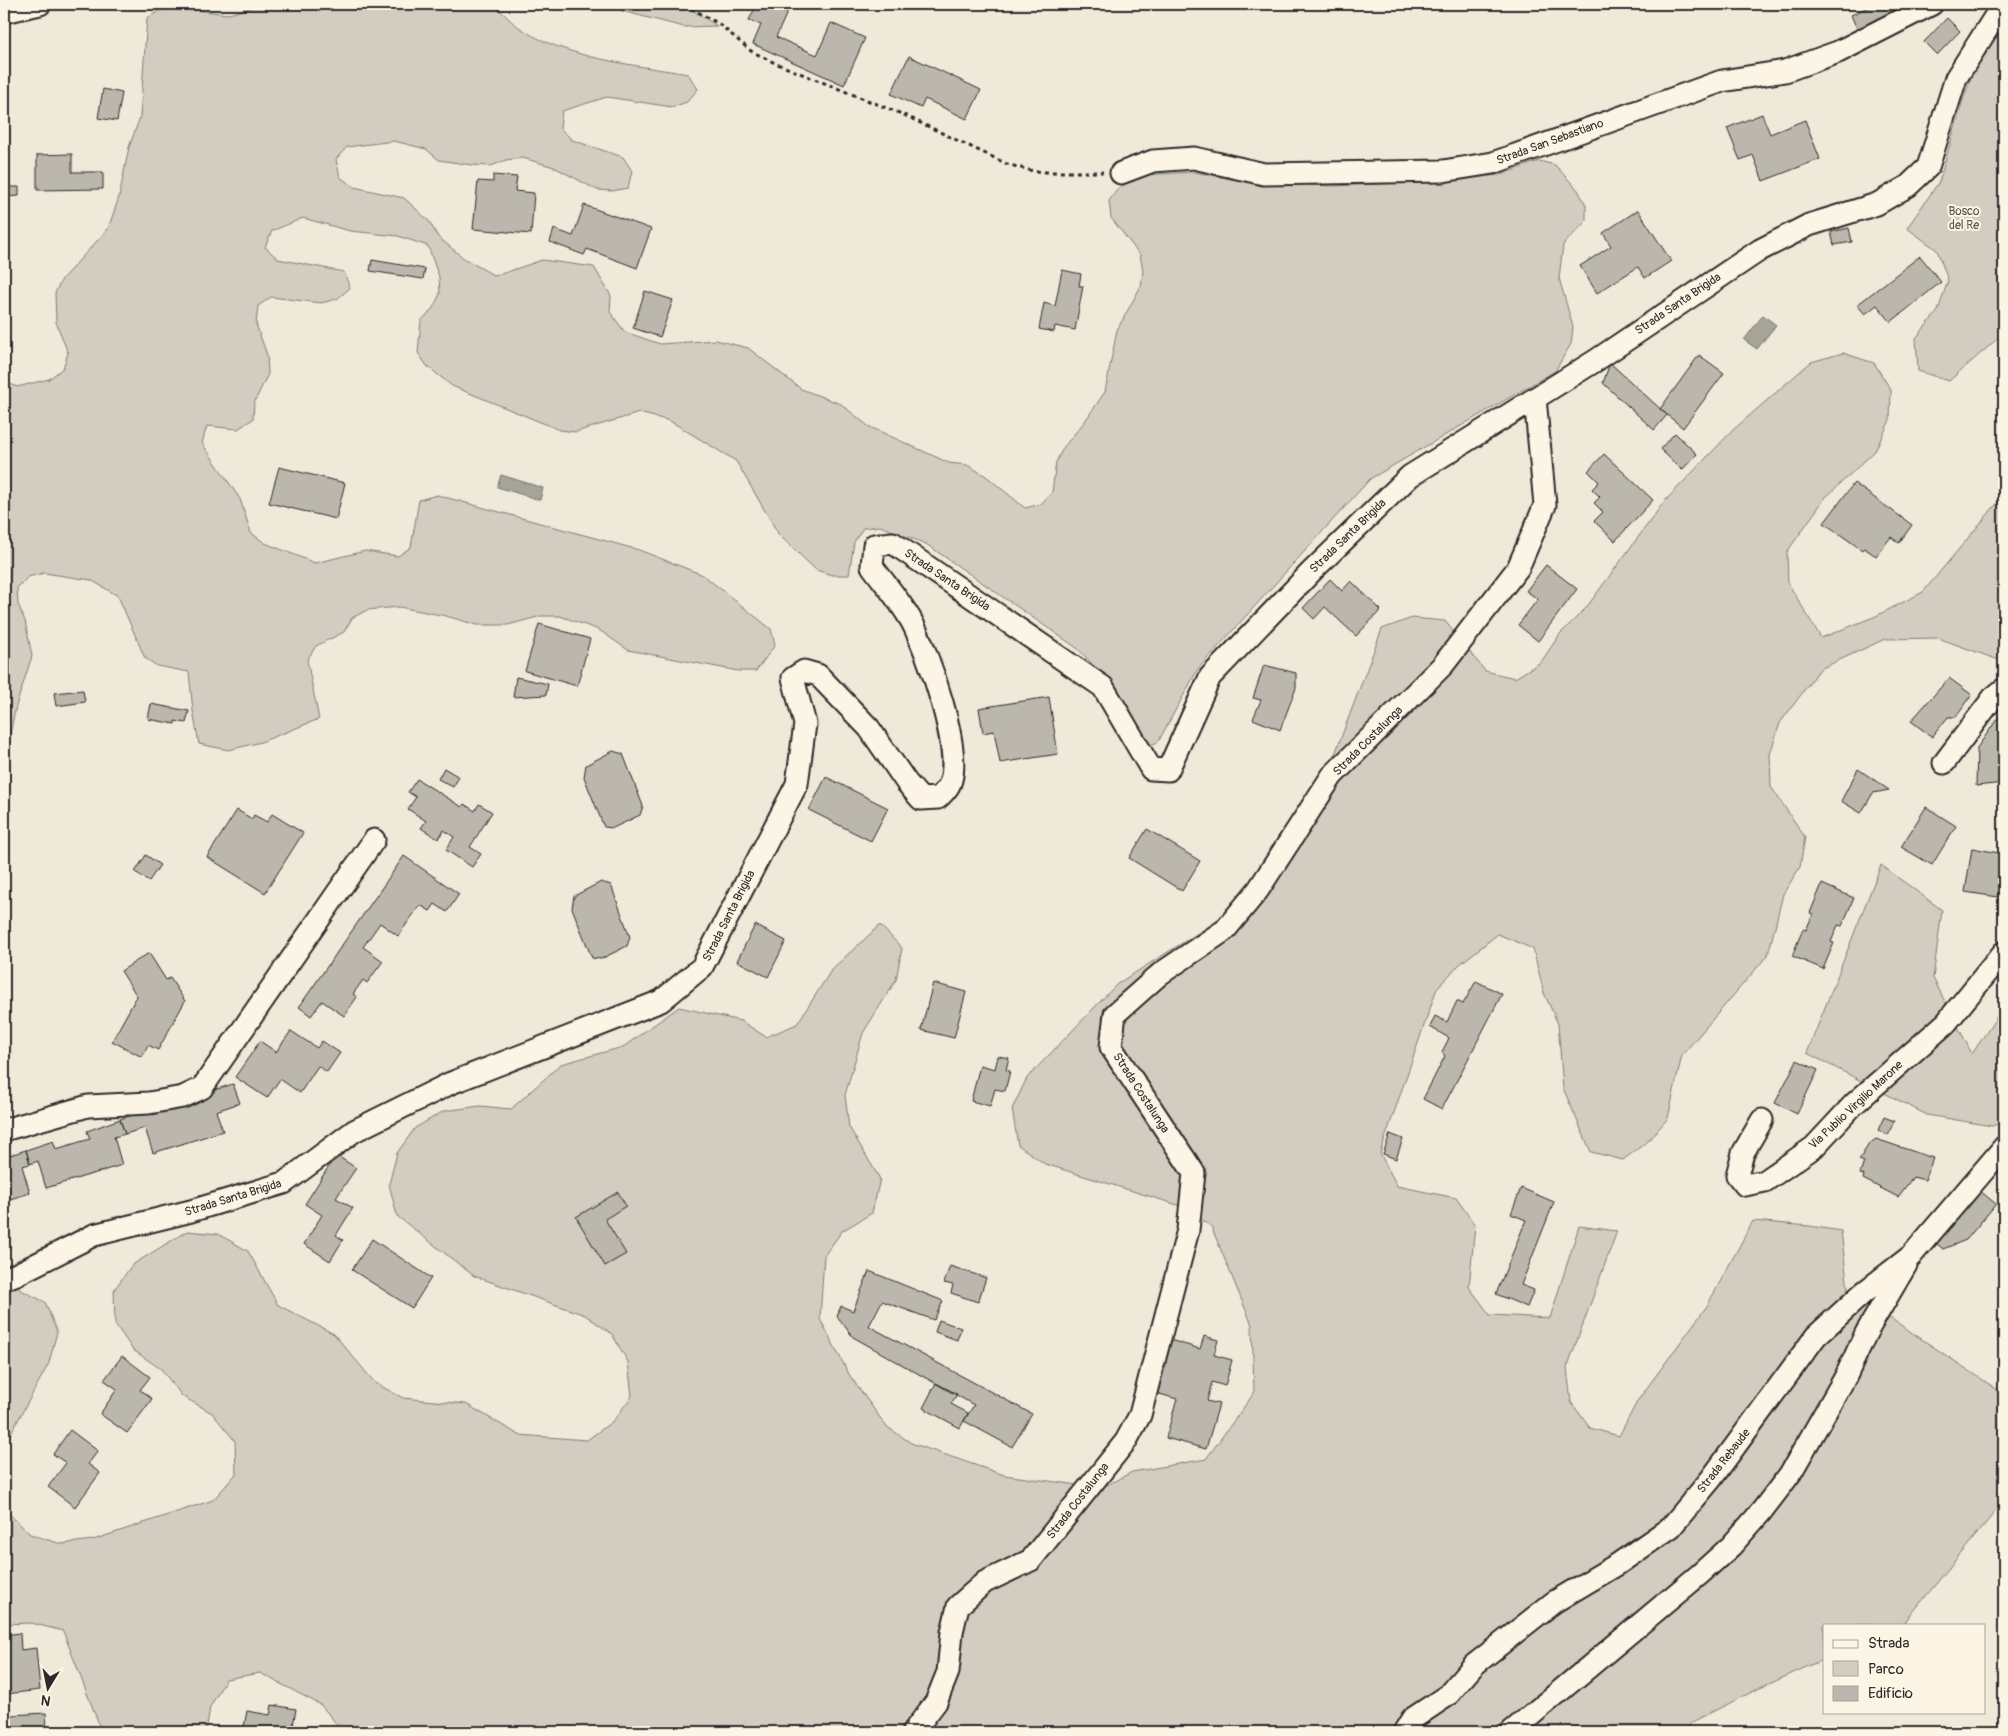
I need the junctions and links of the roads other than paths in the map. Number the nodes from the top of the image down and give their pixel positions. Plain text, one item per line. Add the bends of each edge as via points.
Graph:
1 (40, 4) edge
2 (1932, 4) edge
3 (2003, 4) edge
4 (4, 12) edge
5 (1121, 173) road end
6 (1534, 398) junction
7 (2004, 689) edge
8 (1944, 763) dead end
9 (374, 840) dead end
10 (2004, 952) edge
11 (1762, 1120) dead end
12 (4, 1130) edge
13 (2004, 1147) edge
14 (1911, 1256) junction
15 (4, 1279) edge
16 (913, 1732) edge
17 (1404, 1732) edge
18 (1511, 1732) edge

1 - 4 street
2 - 5 street, Strada San Sebastiano via 1838,52 1785,71 1722,81 1492,163 1443,171 1264,174 1194,158 1154,161
3 - 6 street, Strada Santa Brigida via 1956,78 1928,167 1908,186 1877,204 1809,225 1760,250
6 - 15 street, Strada Santa Brigida via 1410,476 1311,572 1210,677 1168,770 1151,769 1103,687 893,543 874,545 872,566 912,622 935,677 948,725 954,763 950,784 938,798 921,799 869,728 818,675 804,671 792,678 804,724 797,784 702,967 661,1000 451,1083 354,1131 284,1183 94,1235
6 - 16 street, Strada Costalunga via 1545,505 1518,568 1443,665 1332,776 1258,890 1225,930 1160,974 1115,1014 1111,1047 1194,1173 1188,1230 1140,1416 1126,1441 1031,1560 985,1582 958,1606 948,1672 936,1702
7 - 8 street via 1993,698
9 - 12 street via 202,1088 182,1097 149,1103 88,1106
10 - 11 street, Via Publio Virgilio Marone via 1946,1023 1854,1104 1814,1146 1765,1181 1745,1185 1737,1175 1743,1153
13 - 14 street, Strada Rebaude
14 - 17 street, Strada Rebaude via 1863,1292 1816,1336 1711,1479 1670,1527 1618,1564 1554,1602 1474,1666 1448,1695 1412,1719
14 - 18 street via 1790,1474 1761,1512 1700,1574

